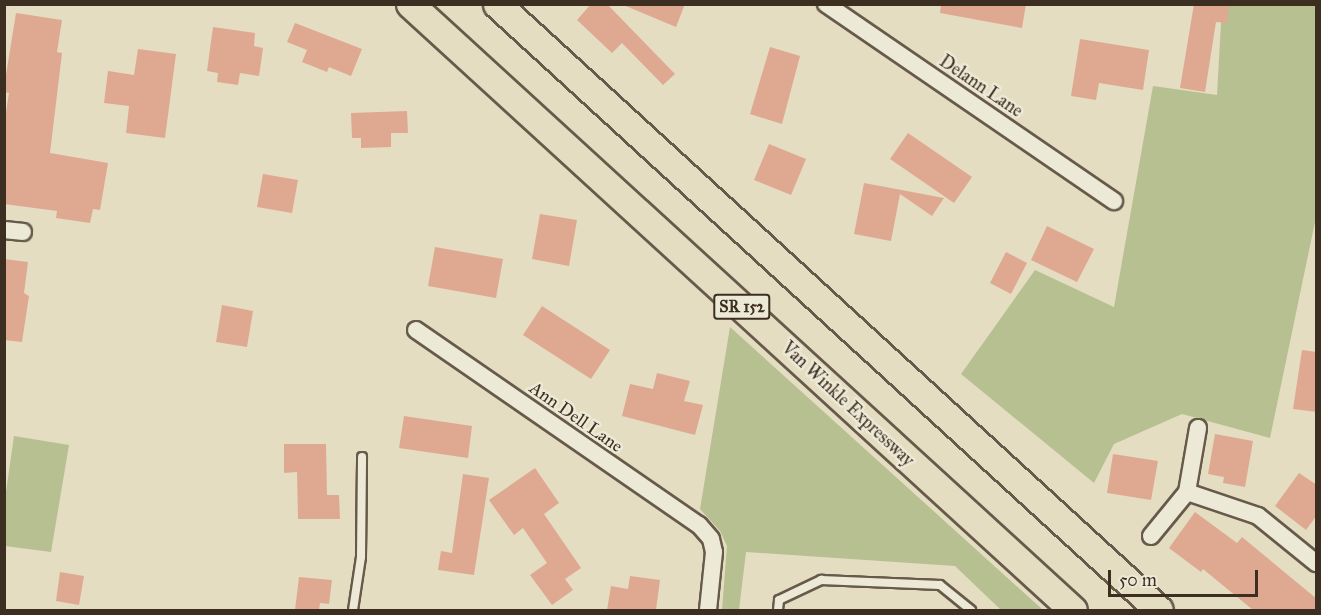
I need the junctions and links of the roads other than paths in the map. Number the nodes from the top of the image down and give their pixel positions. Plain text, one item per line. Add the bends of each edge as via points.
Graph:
1 (410, 4) edge
2 (497, 4) edge
3 (826, 4) edge
4 (1114, 201) dead end
5 (4, 230) edge
6 (23, 232) dead end
7 (416, 330) dead end
8 (1198, 428) dead end
9 (362, 457) dead end
10 (1187, 492) junction
11 (1151, 536) dead end
12 (1317, 563) edge
13 (353, 610) edge
14 (708, 610) edge
15 (778, 610) edge
16 (971, 610) edge
17 (1073, 610) edge
18 (1160, 610) edge

1 - 17 main road, Van Winkle Expressway / SR 152
2 - 18 main road
3 - 4 street, Delann Lane
5 - 6 street
7 - 14 street, Ann Dell Lane via 679,511 711,539 714,563
8 - 10 street
9 - 13 lane via 361,557
10 - 11 street
10 - 12 street via 1258,516
15 - 16 lane via 779,600 821,580 940,585

